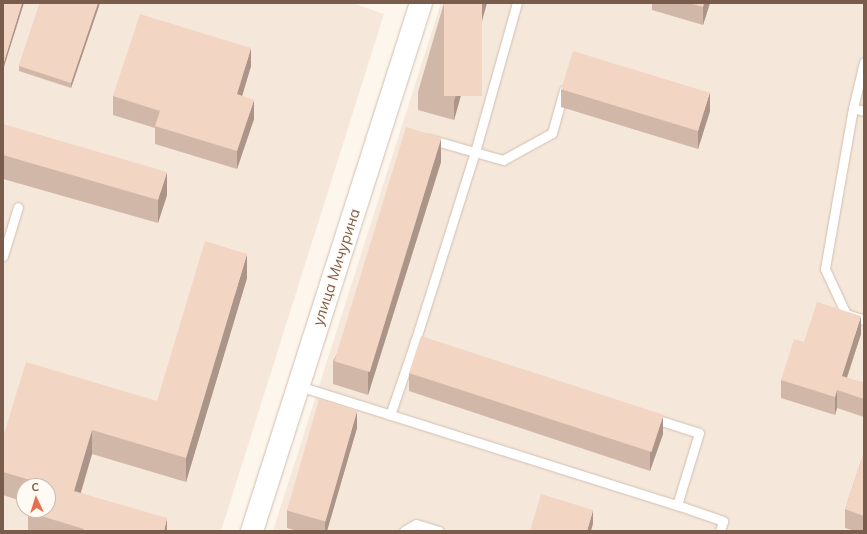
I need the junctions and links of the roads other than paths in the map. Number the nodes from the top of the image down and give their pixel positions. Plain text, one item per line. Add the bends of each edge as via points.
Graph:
1 (421, 3) edge
2 (517, 3) edge
3 (864, 62) edge
4 (567, 81) edge
5 (853, 108) junction
6 (864, 111) edge
7 (418, 136) edge
8 (475, 152) junction
9 (18, 207) dead end
10 (3, 256) edge
11 (864, 320) edge
12 (415, 342) junction
13 (438, 349) edge
14 (299, 386) junction
15 (639, 414) edge
16 (390, 415) junction
17 (677, 505) junction
18 (252, 531) edge
19 (404, 531) edge
20 (438, 531) edge
21 (720, 531) edge

1 - 14 street, улица Мичурина
2 - 8 lane
3 - 5 lane
4 - 8 lane via 552,133 503,160
5 - 6 lane
5 - 11 lane via 825,269 846,314
7 - 8 lane
8 - 12 lane
9 - 10 lane
12 - 13 lane
12 - 16 lane
14 - 16 lane
14 - 18 street, улица Мичурина
15 - 17 lane via 699,433
16 - 17 lane
17 - 21 lane via 723,521
19 - 20 lane via 416,524

